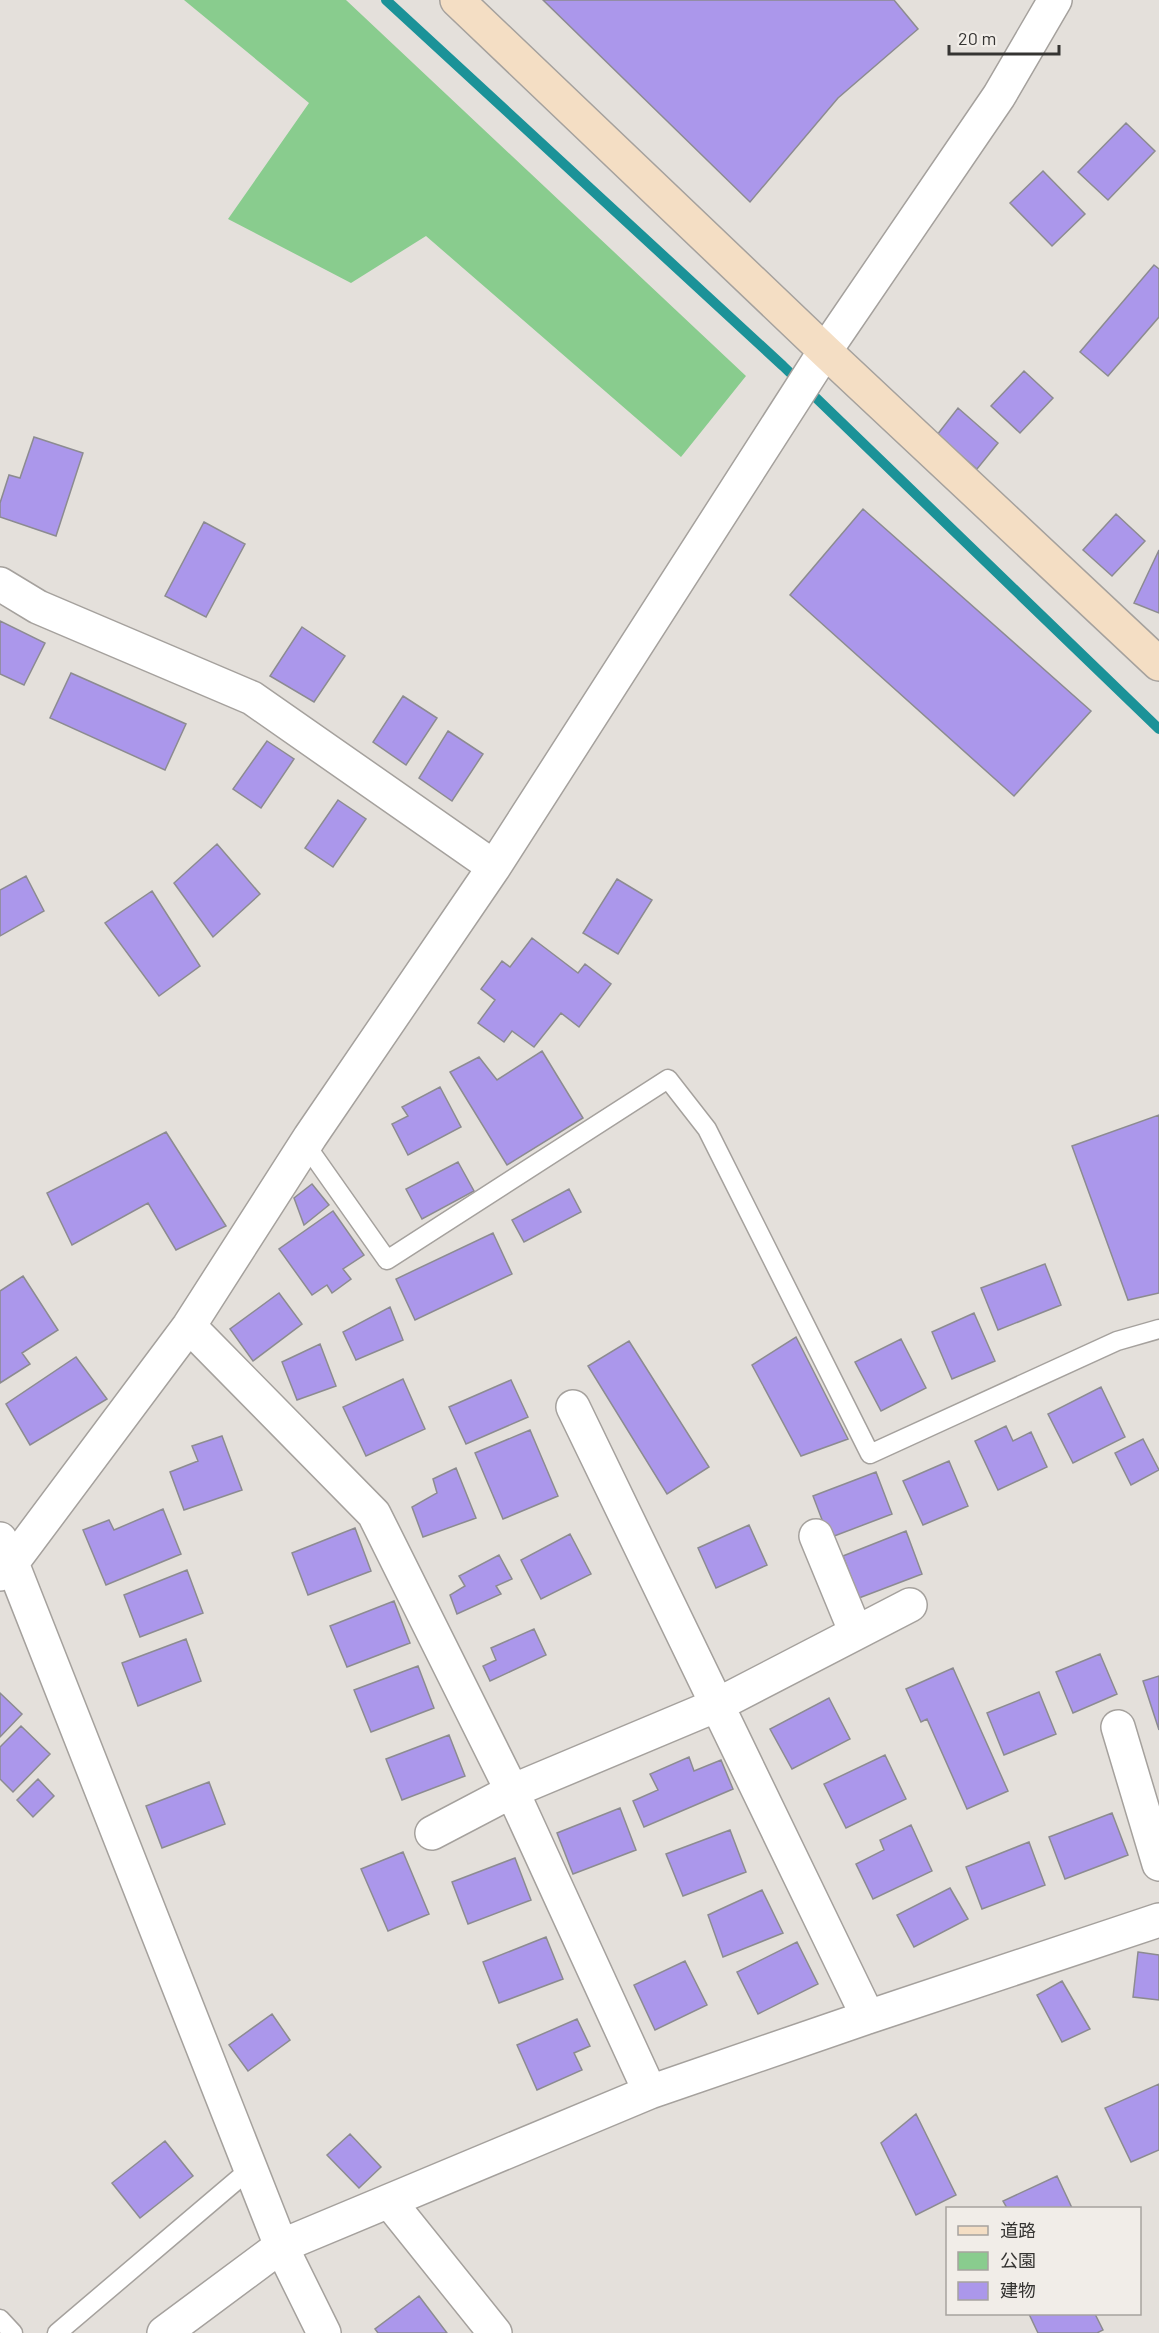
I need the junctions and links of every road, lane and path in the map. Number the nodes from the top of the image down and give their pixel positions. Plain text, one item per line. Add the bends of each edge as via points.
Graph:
1 (457, 0) edge
2 (1055, 0) edge
3 (819, 361) junction
4 (0, 584) edge
5 (1159, 664) edge
6 (494, 867) junction
7 (306, 1145) junction
8 (189, 1326) junction
9 (1159, 1329) edge
10 (573, 1407) dead end
11 (816, 1536) dead end
12 (4, 1559) edge
13 (910, 1605) dead end
14 (856, 1633) junction
15 (717, 1705) junction
16 (1118, 1727) dead end
17 (512, 1791) junction
18 (432, 1833) dead end
19 (1159, 1864) edge
20 (1159, 1920) edge
21 (868, 2016) junction
22 (650, 2092) junction
23 (250, 2169) junction
24 (389, 2201) junction
25 (281, 2246) junction
26 (0, 2319) edge
27 (13, 2333) edge
28 (57, 2333) edge
29 (164, 2333) edge
30 (324, 2333) edge
31 (495, 2333) edge

1 - 3 street
2 - 3 street via 999,96
3 - 5 street
3 - 6 street
4 - 6 street via 38,608 252,698
6 - 7 street
7 - 8 street
7 - 9 lane via 387,1260 668,1079 707,1129 870,1454 1117,1341
8 - 12 street
8 - 17 street via 374,1514
10 - 15 street
11 - 14 street
12 - 23 street
13 - 14 street
14 - 15 street
15 - 17 street
15 - 21 street
16 - 19 street
17 - 18 street
17 - 22 street
20 - 21 street
21 - 22 street
22 - 24 street
23 - 25 street
23 - 28 lane
24 - 25 street
24 - 31 street
25 - 29 street
25 - 30 street
26 - 27 lane

